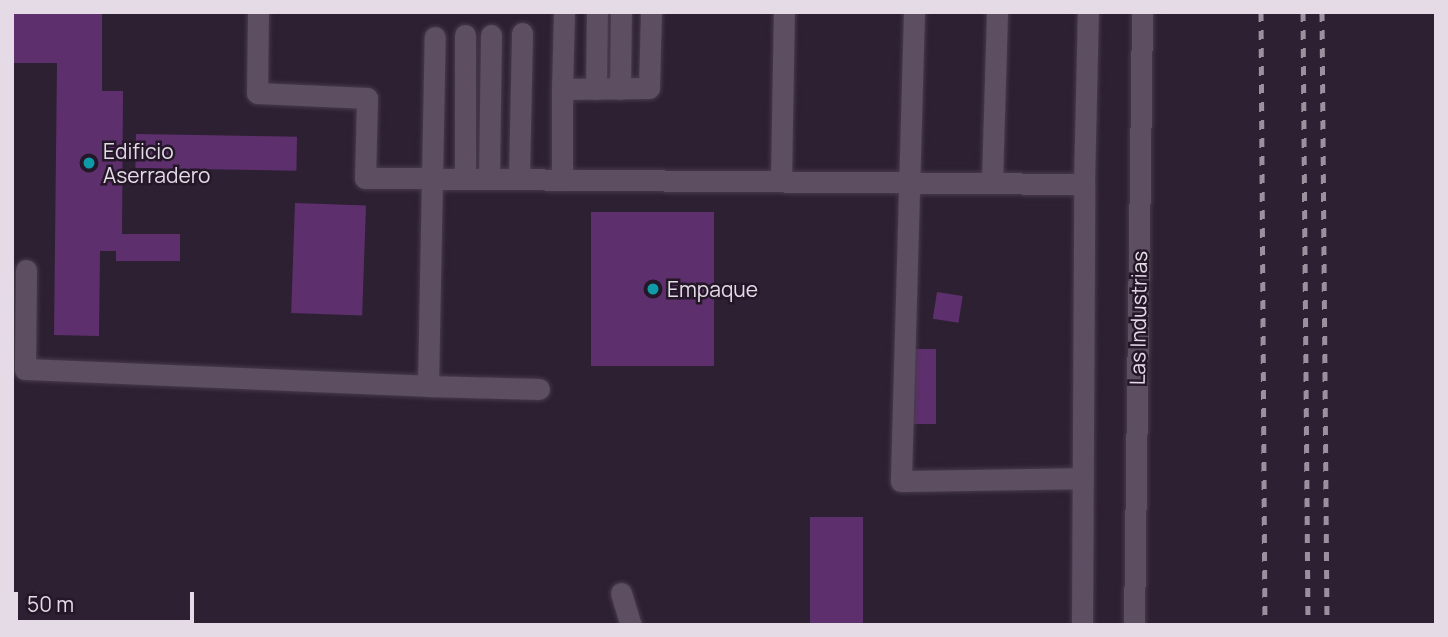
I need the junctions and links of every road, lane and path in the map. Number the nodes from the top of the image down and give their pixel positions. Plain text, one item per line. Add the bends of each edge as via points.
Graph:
1 (258, 12) edge
2 (564, 12) edge
3 (597, 12) edge
4 (621, 12) edge
5 (651, 12) edge
6 (784, 12) edge
7 (914, 12) edge
8 (996, 12) edge
9 (1088, 12) edge
10 (1142, 12) edge
11 (522, 33) dead end
12 (465, 35) dead end
13 (491, 35) dead end
14 (435, 37) dead end
15 (562, 89) junction
16 (596, 89) junction
17 (620, 89) junction
18 (432, 178) junction
19 (465, 178) junction
20 (489, 178) junction
21 (519, 178) junction
22 (562, 178) junction
23 (782, 179) junction
24 (909, 180) junction
25 (992, 181) junction
26 (1084, 184) junction
27 (26, 270) dead end
28 (428, 386) junction
29 (539, 388) dead end
30 (1083, 478) junction
31 (621, 593) dead end
32 (631, 625) edge
33 (1082, 625) edge
34 (1134, 625) edge

1 - 18 street via 257,93 367,98 365,178
2 - 15 street
3 - 16 street
4 - 17 street
5 - 17 street via 649,88
6 - 23 street
7 - 24 street
8 - 25 street
9 - 26 street
10 - 34 street, Las Industrias
11 - 21 street
12 - 19 street
13 - 20 street
14 - 18 street
15 - 16 street
15 - 22 street
16 - 17 street
18 - 19 street
18 - 28 street
19 - 20 street
20 - 21 street
21 - 22 street
22 - 23 street
23 - 24 street
24 - 25 street
24 - 30 street via 901,481
25 - 26 street
26 - 30 street
27 - 28 street via 24,369
28 - 29 street
30 - 33 street
31 - 32 street

